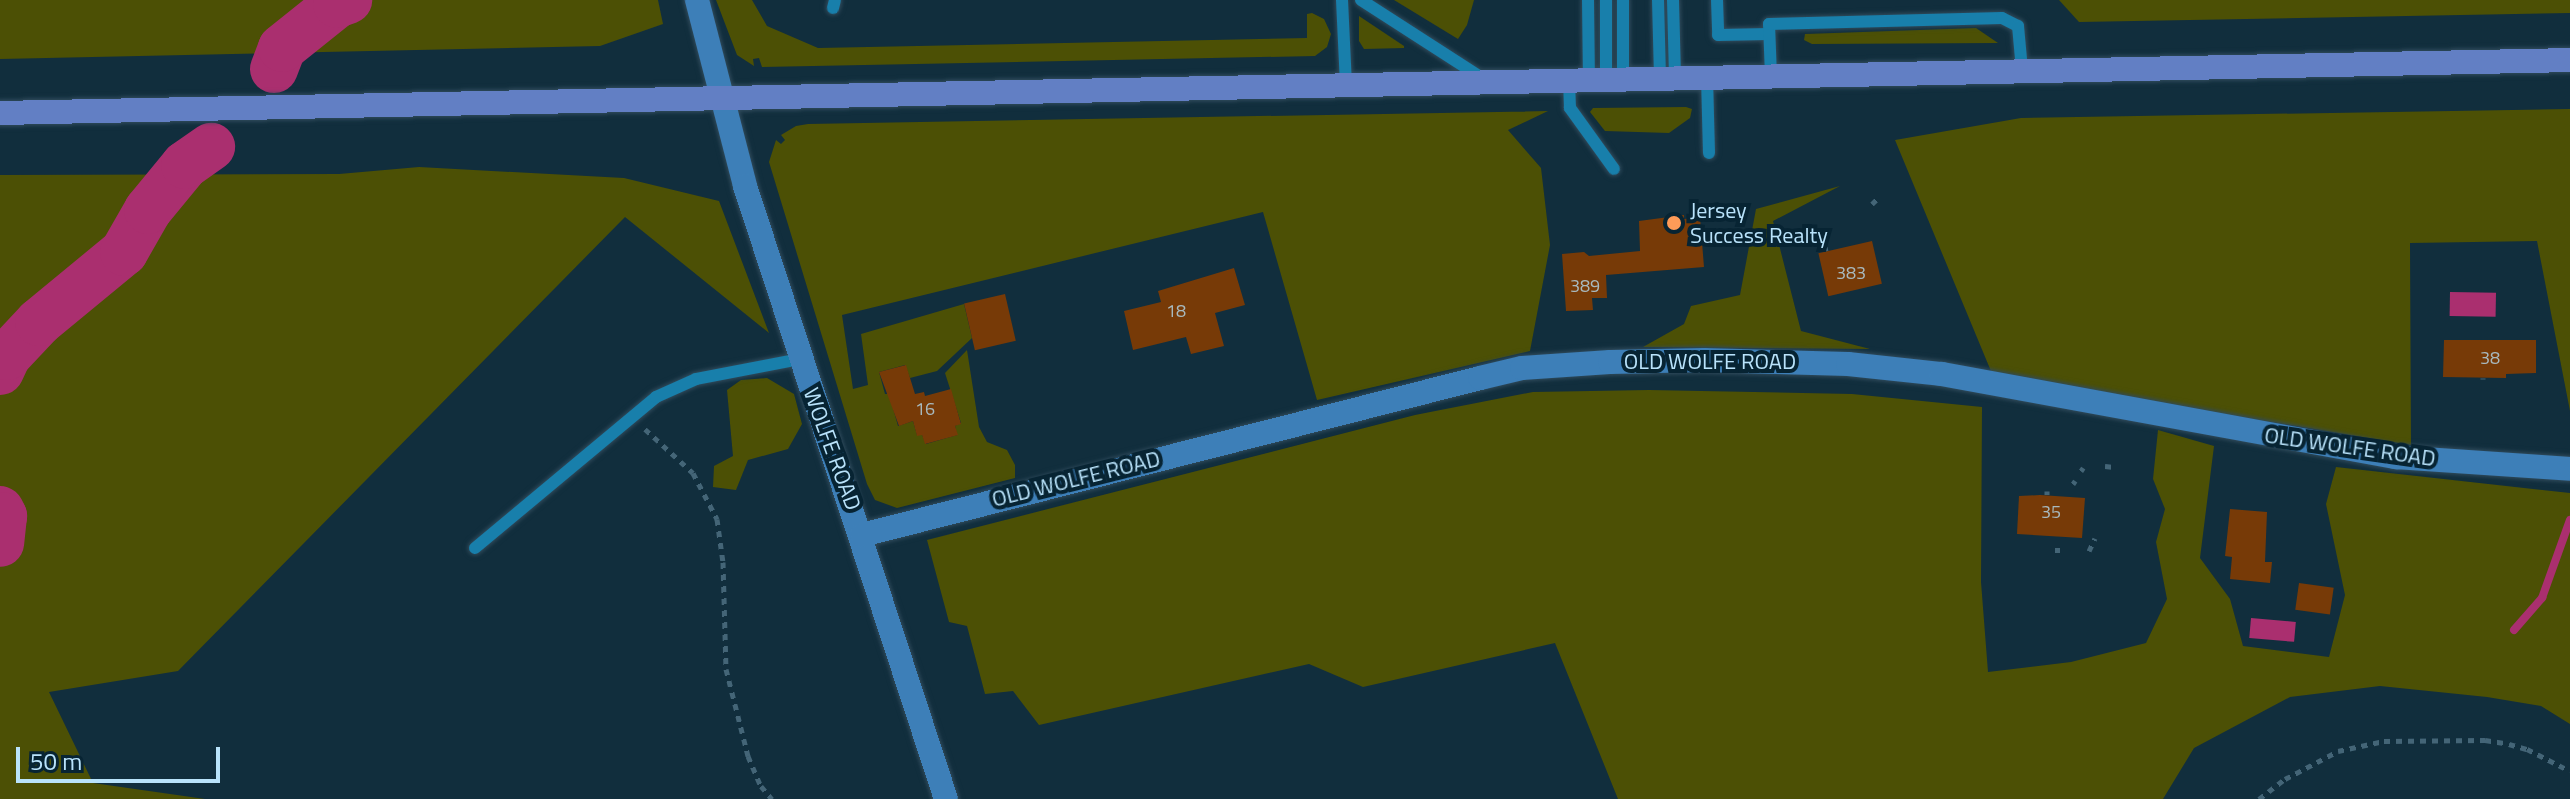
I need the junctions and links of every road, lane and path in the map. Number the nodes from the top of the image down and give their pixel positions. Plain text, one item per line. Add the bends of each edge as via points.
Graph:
1 (697, 0) edge
2 (1342, 0) edge
3 (1361, 0) edge
4 (1588, 0) edge
5 (1606, 0) edge
6 (1623, 0) edge
7 (1658, 0) edge
8 (1673, 0) edge
9 (1717, 0) edge
10 (1769, 34) junction
11 (2570, 60) edge
12 (2022, 70) junction
13 (1771, 76) junction
14 (1707, 77) junction
15 (1668, 78) junction
16 (1597, 79) junction
17 (1488, 82) junction
18 (1346, 85) junction
19 (724, 98) junction
20 (0, 113) edge
21 (1709, 153) dead end
22 (1614, 169) dead end
23 (1879, 197) dead end
24 (1872, 204) dead end
25 (800, 359) junction
26 (632, 417) junction
27 (2105, 466) dead end
28 (2114, 467) dead end
29 (2570, 469) edge
30 (862, 535) junction
31 (2095, 538) dead end
32 (475, 548) dead end
33 (2089, 551) dead end
34 (2570, 771) edge
35 (772, 799) edge
36 (946, 799) edge
37 (2259, 799) edge

1 - 19 street, WOLFE ROAD
2 - 18 lane
3 - 17 lane
4 - 16 lane
5 - 16 lane
6 - 16 lane
7 - 15 lane
8 - 15 lane
9 - 10 lane via 1718,35
10 - 12 lane via 1769,24 2002,18 2018,26
10 - 13 lane
11 - 12 main road
12 - 13 main road
13 - 14 main road
14 - 15 main road
14 - 21 lane
15 - 16 main road
16 - 17 main road
16 - 22 lane via 1570,108
17 - 18 main road
18 - 19 main road
19 - 20 main road
19 - 25 street, WOLFE ROAD via 745,186
23 - 24 path
25 - 26 lane via 685,382
25 - 30 street, WOLFE ROAD
26 - 32 lane
26 - 35 path via 693,473 717,519 726,669 748,756
27 - 28 path
29 - 30 street, OLD WOLFE ROAD via 2396,457 1942,374 1848,364 1610,362 1522,368
30 - 36 street, WOLFE ROAD
31 - 33 path
34 - 37 path via 2527,749 2497,742 2384,741 2338,751

